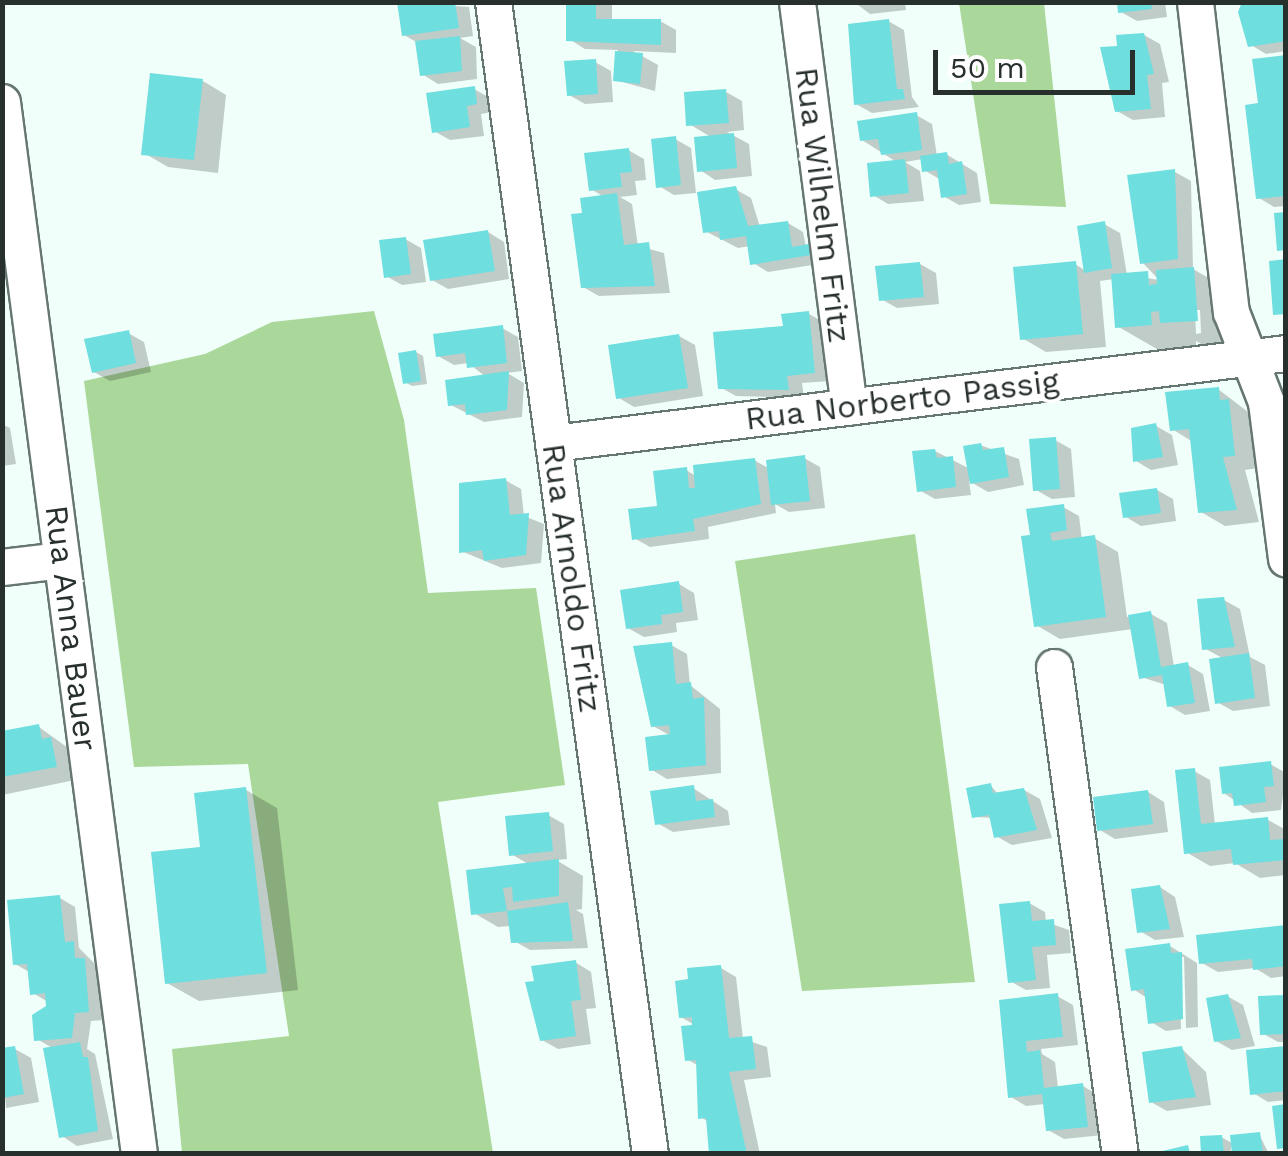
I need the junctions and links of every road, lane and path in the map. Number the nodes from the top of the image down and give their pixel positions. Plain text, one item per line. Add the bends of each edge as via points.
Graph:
1 (492, 2) edge
2 (797, 2) edge
3 (1196, 2) edge
4 (2, 102) edge
5 (1268, 355) edge
6 (849, 406) junction
7 (553, 443) junction
8 (1286, 559) edge
9 (62, 560) junction
10 (2, 567) edge
11 (1054, 667) dead end
12 (139, 1154) edge
13 (650, 1154) edge
14 (1120, 1154) edge

1 - 7 street, Rua Arnoldo Fritz
2 - 6 street, Rua Wilhelm Fritz
3 - 5 street via 1231,312
4 - 9 street, Rua Anna Bauer
5 - 6 street, Rua Norberto Passig
5 - 8 street via 1266,402
6 - 7 street, Rua Norberto Passig
7 - 13 street, Rua Arnoldo Fritz
9 - 10 street
9 - 12 street, Rua Anna Bauer
11 - 14 street

